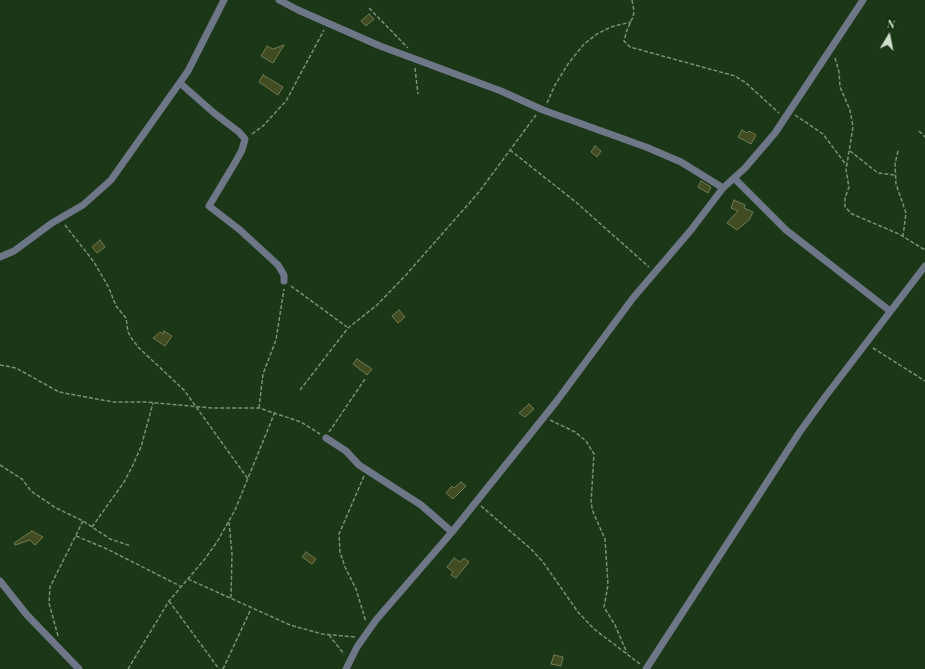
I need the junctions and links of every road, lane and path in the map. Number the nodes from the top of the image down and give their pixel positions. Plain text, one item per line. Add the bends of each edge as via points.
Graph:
1 (224, 0) edge
2 (279, 0) edge
3 (632, 0) edge
4 (863, 0) edge
5 (369, 8) dead end
6 (631, 22) junction
7 (328, 24) junction
8 (832, 48) junction
9 (414, 58) junction
10 (180, 83) junction
11 (418, 94) dead end
12 (542, 109) junction
13 (790, 112) junction
14 (785, 118) junction
15 (919, 131) dead end
16 (925, 137) edge
17 (245, 139) junction
18 (510, 150) junction
19 (850, 151) junction
20 (898, 151) dead end
21 (847, 166) junction
22 (895, 176) junction
23 (734, 178) junction
24 (723, 188) junction
25 (60, 219) junction
26 (903, 236) junction
27 (925, 250) edge
28 (0, 257) edge
29 (924, 269) edge
30 (655, 273) junction
31 (284, 281) junction
32 (890, 311) junction
33 (348, 328) junction
34 (867, 343) junction
35 (0, 365) edge
36 (365, 379) dead end
37 (925, 381) edge
38 (300, 390) dead end
39 (153, 403) junction
40 (194, 407) junction
41 (259, 408) junction
42 (275, 412) junction
43 (543, 416) junction
44 (326, 438) junction
45 (0, 465) edge
46 (367, 470) junction
47 (248, 479) junction
48 (475, 501) junction
49 (83, 521) junction
50 (229, 521) junction
51 (92, 527) junction
52 (452, 532) junction
53 (76, 536) junction
54 (131, 546) dead end
55 (188, 580) junction
56 (0, 582) edge
57 (180, 586) junction
58 (231, 598) junction
59 (169, 601) junction
60 (251, 609) junction
61 (369, 629) junction
62 (330, 635) junction
63 (364, 638) junction
64 (62, 650) junction
65 (627, 653) junction
66 (643, 667) edge
67 (347, 668) edge
68 (79, 669) edge
69 (128, 669) edge
70 (218, 669) edge
71 (223, 669) edge

1 - 10 street
2 - 7 street
3 - 6 path via 634,11
4 - 8 street
5 - 9 path
6 - 12 path via 611,27 584,44 568,64
6 - 14 path via 624,41 630,47 735,76
7 - 9 street
7 - 17 path via 286,101 262,126
8 - 13 street
8 - 19 path via 840,87 850,110 853,127
9 - 11 path
9 - 12 street
10 - 17 street
10 - 25 street via 111,180 83,205
12 - 18 path
12 - 24 street via 681,162
13 - 14 street
13 - 21 path via 823,134
14 - 23 street via 765,145
15 - 16 path
17 - 31 street via 242,150 209,206 278,265 284,275
18 - 30 path via 609,230
18 - 33 path via 479,192 406,275
19 - 21 path
19 - 22 path via 878,173
20 - 22 path
21 - 26 path via 849,187 844,202 847,211
22 - 26 path via 906,212
23 - 24 street
23 - 32 street via 786,230
24 - 30 street
25 - 28 street via 14,251
25 - 40 path via 94,262 116,306 126,318 132,339 176,381
26 - 27 path
29 - 32 street
30 - 43 street via 619,315
31 - 33 path
31 - 41 path via 276,340 263,374
32 - 34 street
33 - 38 path
34 - 37 path
34 - 66 street via 799,433
35 - 39 path via 16,368 59,392 113,402
36 - 44 path
39 - 40 path
39 - 51 path via 143,442 132,467
40 - 41 path
40 - 47 path via 209,423
41 - 42 path
42 - 44 path via 301,422
42 - 47 path
43 - 48 street
43 - 65 path via 574,432 586,442 594,454 591,503 605,539 608,585 604,607
44 - 46 street via 346,451
45 - 49 path via 22,479 40,498
46 - 52 street via 421,505
46 - 61 path via 338,534 340,552
47 - 50 path
48 - 52 street
48 - 65 path via 531,549 578,612 594,629
49 - 51 path
49 - 53 path
50 - 55 path via 217,542
50 - 58 path via 232,554
51 - 54 path via 110,539
52 - 61 street
53 - 57 path
53 - 64 path via 50,587 49,594 49,603
55 - 57 path
55 - 58 path
56 - 64 street via 27,615
57 - 59 path
58 - 60 path
59 - 69 path
59 - 70 path
60 - 62 path via 290,625
60 - 71 path
61 - 63 street
62 - 63 path
62 - 67 path via 343,651
63 - 67 street
64 - 68 street
65 - 66 path

